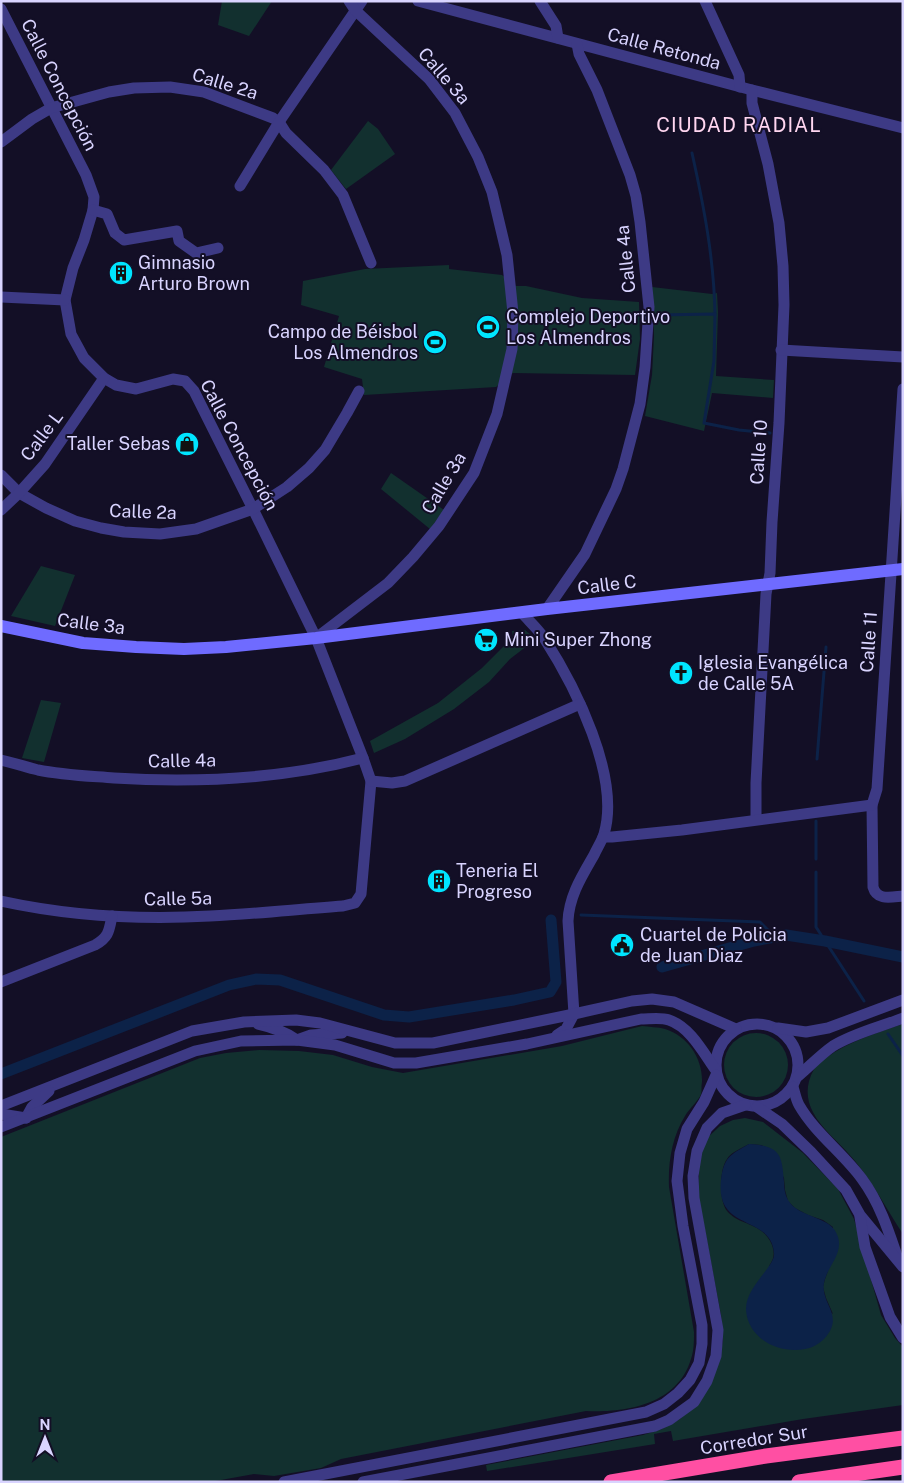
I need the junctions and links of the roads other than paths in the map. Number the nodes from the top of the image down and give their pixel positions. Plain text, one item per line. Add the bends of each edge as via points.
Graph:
1 (418, 1) edge
2 (540, 1) edge
3 (705, 1) edge
4 (355, 4) edge
5 (1, 9) edge
6 (558, 38) junction
7 (577, 44) junction
8 (746, 88) junction
9 (51, 108) junction
10 (279, 122) junction
11 (903, 128) edge
12 (1, 142) edge
13 (240, 186) dead end
14 (93, 210) junction
15 (218, 248) dead end
16 (371, 263) dead end
17 (1, 297) edge
18 (65, 300) junction
19 (781, 350) junction
20 (903, 357) edge
21 (104, 378) junction
22 (903, 389) edge
23 (359, 391) dead end
24 (1, 475) edge
25 (19, 493) junction
26 (253, 509) junction
27 (1, 510) edge
28 (897, 570) edge
29 (768, 584) junction
30 (547, 610) junction
31 (522, 613) junction
32 (1, 626) edge
33 (316, 638) junction
34 (580, 704) junction
35 (363, 758) junction
36 (1, 760) edge
37 (371, 781) junction
38 (872, 805) junction
39 (756, 819) junction
40 (603, 837) junction
41 (903, 896) edge
42 (1, 901) edge
43 (355, 903) joint
44 (112, 916) junction
45 (1, 982) edge
46 (898, 1002) edge
47 (574, 1014) junction
48 (902, 1018) edge
49 (244, 1022) junction
50 (602, 1028) junction
51 (776, 1028) junction
52 (736, 1029) junction
53 (358, 1033) junction
54 (552, 1038) junction
55 (297, 1040) junction
56 (716, 1072) junction
57 (61, 1082) junction
58 (795, 1082) junction
59 (745, 1105) junction
60 (1, 1106) edge
61 (757, 1107) junction
62 (1, 1114) edge
63 (26, 1118) junction
64 (1, 1127) edge
65 (860, 1215) junction
66 (884, 1217) junction
67 (903, 1246) edge
68 (901, 1265) edge
69 (903, 1338) edge
70 (903, 1438) edge
71 (903, 1467) edge
72 (284, 1482) edge
73 (363, 1482) edge
74 (611, 1482) edge
75 (799, 1482) edge

1 - 6 street, Calle Retonda
2 - 6 street via 556,26
3 - 8 street
4 - 10 street
4 - 33 street, Calle 3a via 429,79 455,113 478,157 492,192 507,255 514,313 512,349 496,414 474,473 439,526 388,583
5 - 9 street, Calle Concepción
6 - 7 street, Calle Retonda
7 - 8 street, Calle Retonda
7 - 30 street, Calle 4a via 618,141 634,189 645,259 648,326 640,404 618,482 585,554
8 - 11 street, Calle Retonda
8 - 19 street, Calle 10 via 768,164 779,222 784,304
9 - 10 street, Calle 2a via 108,92 170,87 204,92
9 - 12 street, Calle 2a
9 - 14 street, Calle Concepción via 86,175 94,197
10 - 13 street
10 - 16 street, Calle 2a via 324,170 342,195
14 - 15 street via 107,214 115,233 124,240 177,231 179,241 196,253
14 - 18 street, Calle Concepción
17 - 18 street
18 - 21 street, Calle Concepción via 71,334 84,358
19 - 20 street
19 - 29 street, Calle 10
21 - 25 street, Calle L via 45,464
21 - 26 street, Calle Concepción via 116,385 136,389 174,379 185,381 194,391
22 - 28 street, Calle 11
23 - 26 street, Calle 2a via 318,460 287,487
24 - 25 street, Calle 2a
25 - 26 street, Calle 2a via 75,521 124,532 160,534 196,529
25 - 27 street, Calle L
26 - 33 street, Calle Concepción
28 - 29 street, Calle C
28 - 38 street, Calle 11 via 877,789
29 - 30 street, Calle C
29 - 39 street, Calle 10
30 - 31 street, Calle C
31 - 33 street, Calle C
31 - 34 street via 543,636
32 - 33 street, Calle 3a via 83,643 184,649
33 - 35 street, Calle Concepción
34 - 37 street via 405,781
34 - 40 street via 603,770 608,810
35 - 36 street, Calle 4a via 249,777 160,781 40,770
35 - 37 street, Calle Concepción
37 - 43 street, Calle Concepción via 361,894
38 - 39 street
38 - 41 street, Calle 11 via 873,887 877,895
39 - 40 street
40 - 47 street via 568,909
42 - 44 street, Calle 5a via 32,908
43 - 44 street, Calle 5a via 211,916
44 - 45 street via 108,933 100,942
46 - 51 street via 828,1028 806,1032
47 - 50 street via 586,1024
47 - 52 street via 632,1000 652,999 674,1002
47 - 53 street via 433,1043 395,1043
47 - 54 street via 566,1029
48 - 58 street via 834,1046
49 - 53 street via 296,1020
49 - 55 street via 277,1029
49 - 57 street via 192,1030
50 - 54 street
50 - 56 street via 641,1019 668,1020 687,1031
51 - 52 street via 749,1024
51 - 58 street via 796,1049 799,1063
52 - 56 street via 720,1046
53 - 55 street via 327,1033
54 - 55 street via 416,1064 394,1063 336,1045
55 - 63 street via 241,1041 195,1051
56 - 59 street via 726,1094
56 - 72 street via 704,1102 687,1130 676,1181 702,1325 698,1363 690,1380 678,1392 664,1404 646,1412
57 - 60 street
57 - 63 street via 40,1098
58 - 61 street via 783,1098
58 - 66 street via 799,1104 813,1125 863,1180
59 - 61 street
59 - 73 street via 722,1113 707,1128 697,1150 694,1198 718,1330 716,1356 707,1381 694,1402 655,1426
61 - 65 street via 782,1124 811,1152 846,1190
62 - 63 street
63 - 64 street
65 - 68 street
65 - 69 street via 866,1247 890,1317
66 - 67 street
66 - 68 street
70 - 74 highway, Corredor Sur via 766,1456
71 - 75 highway

